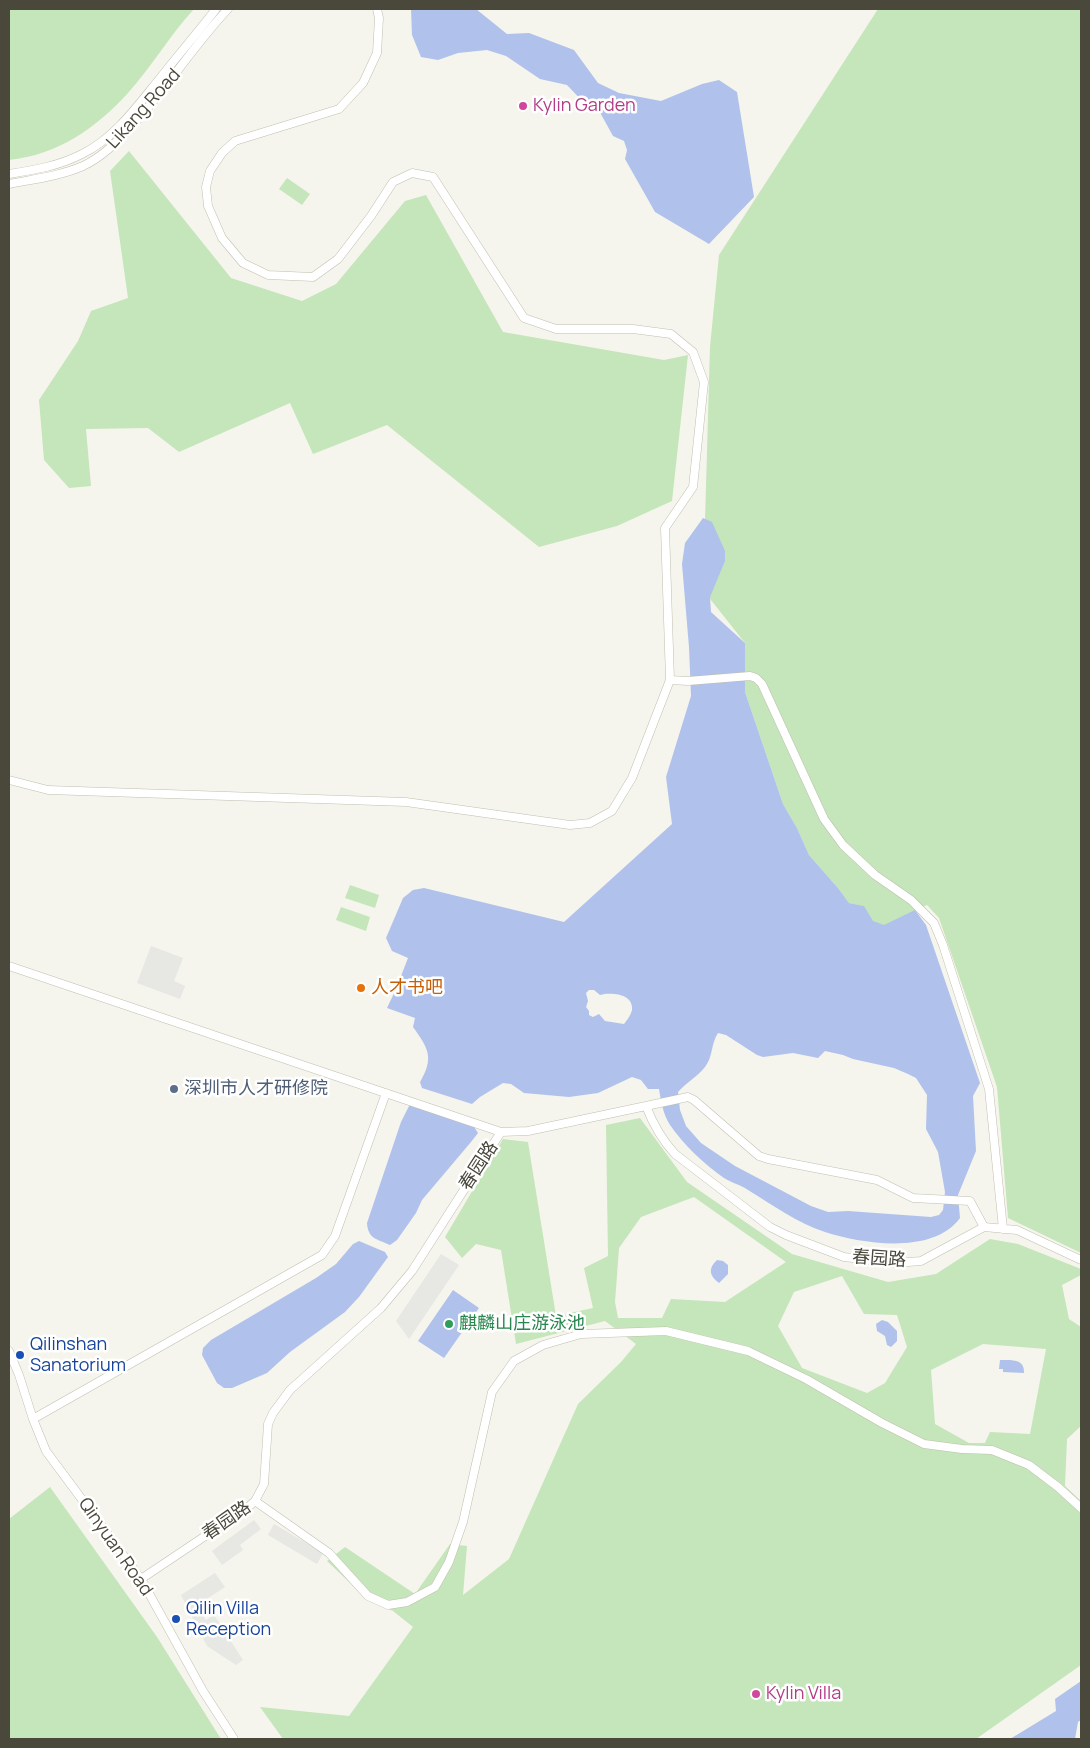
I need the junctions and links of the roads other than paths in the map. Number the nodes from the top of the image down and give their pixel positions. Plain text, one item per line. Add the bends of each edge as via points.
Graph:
1 (216, 9) edge
2 (228, 9) edge
3 (377, 9) edge
4 (9, 174) edge
5 (9, 184) edge
6 (670, 680) junction
7 (9, 780) edge
8 (9, 966) edge
9 (386, 1093) junction
10 (646, 1106) junction
11 (501, 1132) junction
12 (984, 1227) junction
13 (1003, 1229) junction
14 (1081, 1260) edge
15 (9, 1351) edge
16 (33, 1419) junction
17 (256, 1501) junction
18 (1081, 1508) edge
19 (141, 1579) junction
20 (234, 1739) edge

1 - 4 street, Likang Road via 137,107 103,141 62,162
2 - 5 street, Likang Road via 150,106 110,148 74,169
3 - 6 street via 377,53 363,83 340,109 235,141 210,171 206,187 208,206 222,238 243,263 268,275 314,277 338,259 393,182 412,173 433,176 524,318 556,329 632,329 671,334 693,352 704,382 693,487 665,528
6 - 7 street via 623,795 612,812 590,823 570,825 406,802 48,790
6 - 13 street via 756,678 762,684 824,819 843,845 934,923 989,1089
8 - 9 street
9 - 11 street
9 - 16 street via 335,1236 322,1255
10 - 11 street, 春园路 via 528,1131
10 - 12 street via 688,1097 759,1156 877,1180 913,1198 970,1201
10 - 12 street, 春园路 via 664,1142 675,1154 770,1227 844,1257 896,1263 920,1261
11 - 17 street, 春园路 via 412,1271 381,1308 290,1390 273,1413 268,1424 264,1484
12 - 13 street
13 - 14 street via 1017,1230
15 - 16 street, Qinyuan Road
16 - 19 street, Qinyuan Road via 46,1451
17 - 18 street via 329,1553 368,1596 388,1605 407,1602 435,1587 449,1562 464,1522 492,1392 514,1361 544,1345 581,1334 666,1331 748,1351 924,1444 992,1450 1028,1465
17 - 19 street, 春园路
19 - 20 street, Qinyuan Road via 203,1691

